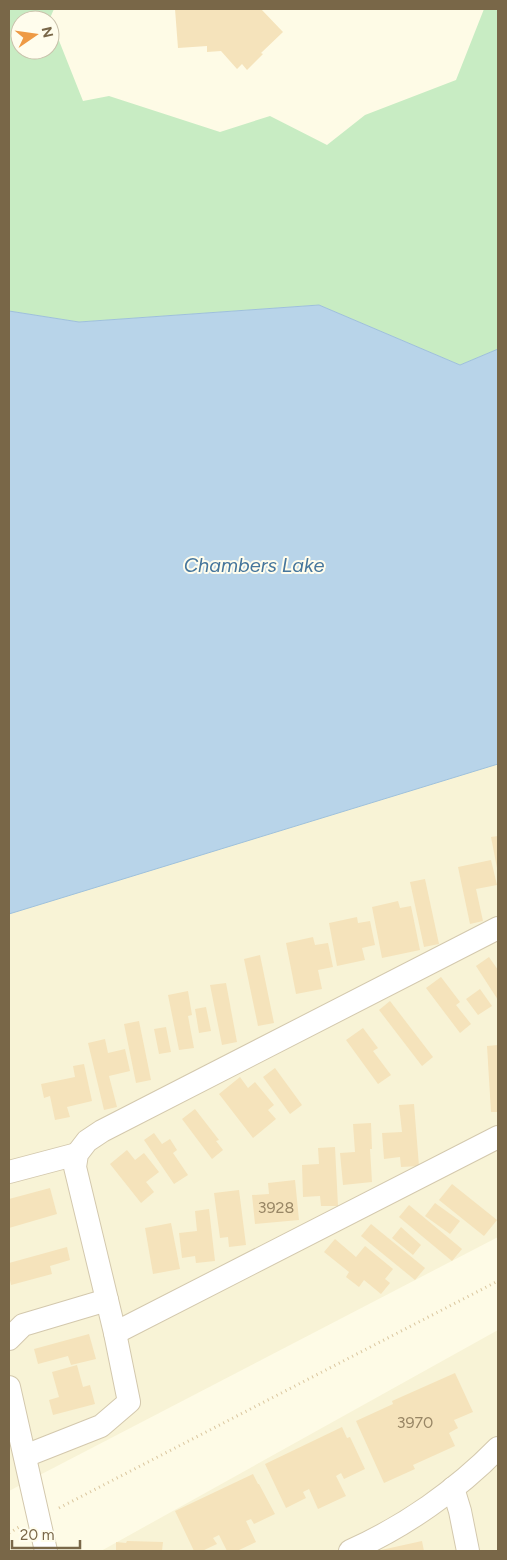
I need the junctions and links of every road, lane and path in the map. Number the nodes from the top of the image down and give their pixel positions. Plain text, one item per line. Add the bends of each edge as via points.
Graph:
1 (498, 928) edge
2 (498, 1137) edge
3 (77, 1154) junction
4 (9, 1172) edge
5 (498, 1281) edge
6 (107, 1300) junction
7 (115, 1333) junction
8 (9, 1339) edge
9 (9, 1387) edge
10 (498, 1448) edge
11 (25, 1456) junction
12 (452, 1488) junction
13 (55, 1510) dead end
14 (46, 1551) edge
15 (350, 1551) edge
16 (468, 1551) edge

1 - 3 street via 102,1131 87,1141
2 - 7 street
3 - 4 street
3 - 6 street via 75,1167
5 - 13 path
6 - 7 street
6 - 8 street via 23,1324
7 - 11 street via 129,1402 101,1426
9 - 11 street
10 - 12 street
11 - 14 street
12 - 15 street via 431,1506
12 - 16 street

